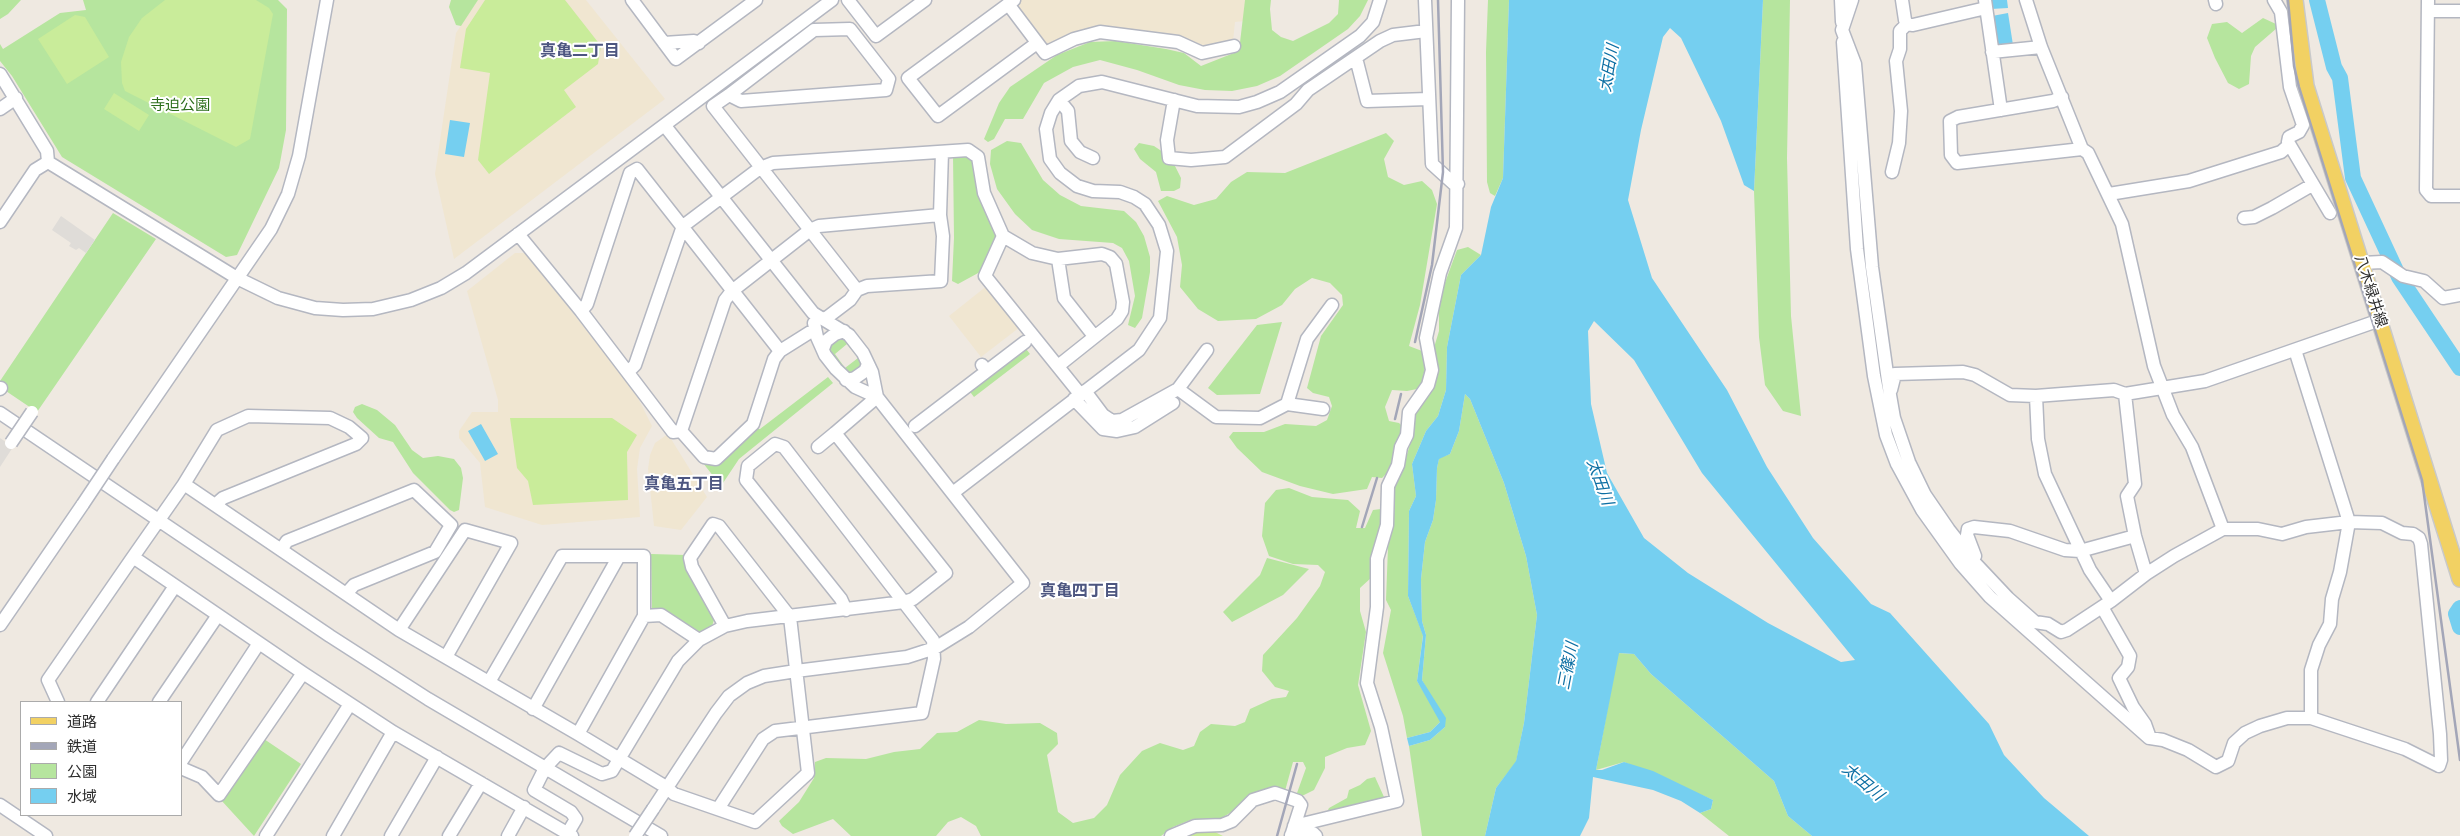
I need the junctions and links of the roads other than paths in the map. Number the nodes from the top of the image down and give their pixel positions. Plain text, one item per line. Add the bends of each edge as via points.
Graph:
1 (327, 0) edge
2 (632, 0) edge
3 (756, 0) edge
4 (832, 0) edge
5 (848, 0) edge
6 (925, 0) edge
7 (1380, 0) edge
8 (1425, 0) edge
9 (1458, 0) edge
10 (1842, 0) edge
11 (1852, 0) edge
12 (1902, 0) edge
13 (2026, 0) edge
14 (2274, 0) edge
15 (2295, 0) edge
16 (1011, 2) edge
17 (1985, 4) edge
18 (2428, 5) edge
19 (2460, 11) edge
20 (1908, 24) junction
21 (1842, 30) junction
22 (1426, 31) junction
23 (664, 42) junction
24 (699, 43) junction
25 (1037, 44) junction
26 (1234, 46) dead end
27 (2041, 47) junction
28 (1992, 52) junction
29 (1356, 58) junction
30 (0, 74) edge
31 (729, 95) junction
32 (2062, 97) junction
33 (16, 98) junction
34 (1428, 99) junction
35 (1059, 100) junction
36 (1174, 100) junction
37 (0, 109) edge
38 (2001, 110) junction
39 (665, 126) junction
40 (2289, 145) junction
41 (2082, 149) junction
42 (942, 152) junction
43 (1094, 158) dead end
44 (48, 162) junction
45 (760, 168) junction
46 (1892, 172) dead end
47 (1458, 184) junction
48 (2312, 185) junction
49 (2109, 194) junction
50 (721, 196) junction
51 (2460, 196) edge
52 (4, 208) edge
53 (2330, 213) dead end
54 (940, 215) junction
55 (2244, 218) dead end
56 (0, 222) edge
57 (683, 226) junction
58 (810, 230) junction
59 (518, 234) junction
60 (1003, 236) junction
61 (1058, 258) junction
62 (771, 260) junction
63 (2362, 263) junction
64 (237, 278) junction
65 (857, 290) junction
66 (732, 291) junction
67 (2460, 295) edge
68 (1332, 305) dead end
69 (581, 311) junction
70 (813, 313) junction
71 (825, 320) junction
72 (2380, 320) junction
73 (815, 329) junction
74 (844, 331) junction
75 (1094, 336) junction
76 (1025, 342) dead end
77 (823, 349) junction
78 (1207, 350) dead end
79 (2295, 350) junction
80 (780, 352) junction
81 (868, 364) junction
82 (1058, 366) junction
83 (628, 372) junction
84 (846, 380) junction
85 (2161, 388) junction
86 (1178, 389) junction
87 (2125, 394) junction
88 (1080, 395) junction
89 (1890, 395) junction
90 (2036, 396) junction
91 (878, 397) junction
92 (1173, 403) dead end
93 (1287, 404) junction
94 (1323, 409) dead end
95 (32, 411) dead end
96 (0, 413) edge
97 (915, 426) dead end
98 (681, 431) junction
99 (835, 433) junction
100 (1886, 435) junction
101 (10, 444) dead end
102 (818, 447) dead end
103 (184, 484) junction
104 (954, 492) junction
105 (215, 506) junction
106 (158, 521) junction
107 (2349, 522) junction
108 (2223, 529) junction
109 (2134, 536) junction
110 (281, 550) junction
111 (2080, 551) junction
112 (619, 556) junction
113 (134, 557) junction
114 (1975, 563) junction
115 (2146, 574) junction
116 (2460, 579) edge
117 (175, 586) junction
118 (346, 594) junction
119 (904, 602) junction
120 (2107, 604) junction
121 (846, 610) junction
122 (218, 615) junction
123 (644, 616) junction
124 (790, 617) junction
125 (0, 625) edge
126 (725, 626) junction
127 (400, 630) junction
128 (699, 640) junction
129 (259, 643) junction
130 (935, 648) junction
131 (446, 657) junction
132 (796, 671) junction
133 (303, 673) junction
134 (489, 682) junction
135 (58, 701) edge
136 (98, 701) edge
137 (160, 701) edge
138 (350, 704) junction
139 (533, 708) junction
140 (2311, 718) junction
141 (802, 726) junction
142 (393, 732) junction
143 (578, 734) junction
144 (2150, 738) junction
145 (2160, 748) dead end
146 (437, 757) junction
147 (182, 760) edge
148 (619, 760) junction
149 (182, 768) edge
150 (545, 768) junction
151 (481, 783) junction
152 (666, 787) junction
153 (0, 805) edge
154 (524, 807) junction
155 (718, 809) junction
156 (1292, 833) edge
157 (569, 835) edge
158 (46, 836) edge
159 (266, 836) edge
160 (332, 836) edge
161 (391, 836) edge
162 (449, 836) edge
163 (508, 836) edge
164 (635, 836) edge
165 (661, 836) edge
166 (1171, 836) edge
167 (1316, 836) edge

1 - 64 street via 299,156 288,194 271,229
2 - 23 street
3 - 24 street
4 - 39 street
5 - 6 street via 876,36
7 - 36 street via 1373,22 1360,36 1280,92 1239,107 1206,107
8 - 22 street
9 - 47 street
10 - 21 street
11 - 21 street
12 - 20 street
13 - 27 street
14 - 40 street via 2282,12 2290,87 2304,125 2290,137
15 - 63 main road, 八木緑井線 via 2306,86
16 - 25 street
16 - 25 street via 908,78 938,116
17 - 20 street
17 - 28 street
18 - 19 street
18 - 51 street via 2426,190 2431,196
20 - 46 street via 1900,31 1896,61 1901,111 1899,143
21 - 89 street via 1855,64 1872,267
21 - 100 street via 1857,249 1874,376
22 - 29 street via 1380,41
22 - 34 street
23 - 24 street
23 - 24 street via 676,59
25 - 26 street via 1045,53 1074,39 1100,32 1178,42 1202,53
27 - 28 street
27 - 32 street
28 - 38 street
29 - 34 street via 1367,101
29 - 36 street via 1308,90 1296,104 1225,157 1168,158 1166,140
30 - 33 street
31 - 31 street via 741,100 886,90 889,79 850,29 814,30
31 - 45 street via 713,106
32 - 38 street
32 - 41 street
33 - 37 street
33 - 44 street via 47,151
34 - 47 street via 1432,164
35 - 36 street via 1079,86 1102,82
35 - 43 street via 1068,111 1071,141 1080,152
35 - 88 street via 1046,129 1050,159 1060,173 1077,186 1093,191 1120,192 1144,204 1159,224 1167,251 1160,318 1150,336 1139,350
38 - 41 street via 1950,121 1951,155 1957,163
39 - 50 street
39 - 59 street
40 - 48 street
40 - 49 street via 2281,152 2189,181
41 - 49 street via 2088,153
42 - 45 street via 773,163
42 - 54 street
42 - 60 street via 968,150 978,156 984,193
44 - 52 street via 35,170
44 - 64 street
45 - 50 street
45 - 58 street
47 - 156 street via 1456,228 1440,272 1426,338 1432,370 1428,386 1409,412 1407,435 1388,486 1387,525 1377,560 1377,607 1367,683 1381,727 1397,801
48 - 53 street
48 - 55 street via 2260,214
49 - 85 street via 2128,244
50 - 57 street
50 - 62 street
52 - 56 street
54 - 58 street via 819,226
54 - 65 street via 944,236 940,281 867,286
57 - 66 street
57 - 69 street via 643,174 637,169 630,173 587,304
57 - 83 street via 636,365
58 - 62 street
58 - 65 street
59 - 64 street via 441,288 411,300 373,309 315,308 278,298
59 - 69 street
60 - 61 street via 1032,253
60 - 82 street via 985,276
61 - 75 street via 1064,298
61 - 75 street via 1102,254 1116,264 1122,311 1117,319
62 - 66 street
62 - 70 street
63 - 67 street via 2382,262 2403,276 2424,281 2443,298
63 - 72 main road, 八木緑井線
64 - 125 street, bridge
65 - 71 street via 850,300
66 - 80 street
66 - 98 street via 725,300
68 - 93 street via 1307,338
69 - 83 street
70 - 71 street
70 - 73 street
71 - 74 street
72 - 79 street
72 - 116 main road, 八木緑井線
73 - 77 street
73 - 80 street
74 - 77 street via 826,341
74 - 81 street
75 - 82 street
76 - 97 street via 985,368
77 - 84 street
78 - 86 street
79 - 85 street via 2205,381
79 - 107 street
80 - 98 street via 774,359 753,424 716,459 704,457
81 - 84 street via 865,371
81 - 91 street
82 - 88 street
83 - 98 street via 673,432
84 - 91 street
85 - 87 street
85 - 108 street via 2192,447
86 - 88 street via 1133,415 1112,421
86 - 93 street via 1216,417 1260,418
87 - 90 street via 2114,390
87 - 109 street via 2135,484 2127,496
88 - 92 street via 1103,429 1117,431 1135,426
88 - 104 street
89 - 90 street via 1895,374 1963,372 1975,375 2010,395
89 - 100 street via 1892,425
89 - 114 street via 1908,462 1925,494
90 - 111 street via 2038,439 2045,474
91 - 99 street
91 - 104 street
93 - 94 street
95 - 101 street, bridge
96 - 106 street
99 - 102 street
99 - 119 street via 946,573
100 - 144 street via 1897,464 1922,510 1960,563 1990,597
103 - 105 street
103 - 105 street via 217,430 248,416 330,418 362,438 356,444 223,498
103 - 106 street
104 - 130 street via 1023,583 969,627
105 - 110 street
106 - 113 street
106 - 150 street via 428,699
107 - 108 street via 2282,534 2258,528
107 - 140 street via 2332,599 2330,624 2318,645 2311,670
107 - 140 street via 2382,523 2419,538 2442,760 2439,766 2405,748
108 - 115 street
109 - 111 street
109 - 115 street
110 - 118 street
110 - 118 street via 287,541 414,490 451,525 435,552 354,586
111 - 114 street via 2065,550 2010,531 1974,526 1967,535
111 - 120 street
112 - 123 street via 644,556
112 - 134 street via 562,556
112 - 139 street
113 - 117 street
113 - 135 street via 48,680
114 - 120 street via 2035,622 2048,624 2061,632
115 - 120 street
117 - 122 street
117 - 136 street
118 - 127 street
119 - 121 street
119 - 121 street via 784,447 775,444 748,466 746,480
119 - 130 street via 933,640
120 - 144 street via 2130,656 2128,667 2120,678
121 - 124 street
122 - 129 street
122 - 137 street
123 - 128 street via 661,615
123 - 143 street
124 - 126 street
124 - 126 street via 719,526 713,524 690,558
124 - 132 street
126 - 128 street
127 - 131 street
127 - 131 street via 465,530 510,543
128 - 148 street via 678,661
129 - 133 street
129 - 147 street
130 - 132 street via 884,661
130 - 141 street via 922,713
131 - 134 street
132 - 141 street
132 - 152 street via 764,676 729,696
133 - 138 street
133 - 149 street via 219,795 202,777
134 - 139 street
138 - 142 street
138 - 159 street
139 - 143 street
140 - 144 street via 2287,718 2245,733 2234,743 2228,761 2216,767 2188,750
141 - 155 street via 775,731 763,739
141 - 155 street via 808,773 755,822
142 - 146 street
142 - 160 street
143 - 148 street
144 - 145 street
146 - 151 street
146 - 161 street
148 - 150 street via 612,771 602,774 560,754
148 - 152 street
150 - 157 street via 534,790 571,812 576,819
150 - 165 street
151 - 154 street
151 - 162 street
152 - 155 street via 674,794
152 - 164 street, bridge
153 - 158 street
154 - 157 street
154 - 163 street
156 - 166 street via 1301,805 1276,793 1253,800 1232,821 1195,826
156 - 167 street via 1313,833

